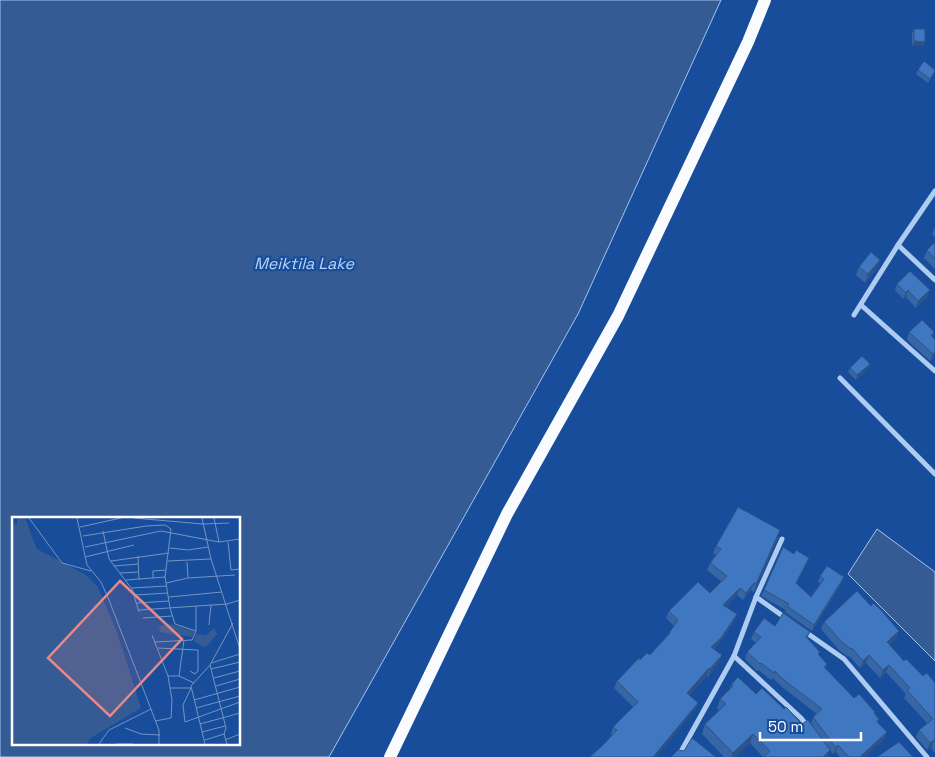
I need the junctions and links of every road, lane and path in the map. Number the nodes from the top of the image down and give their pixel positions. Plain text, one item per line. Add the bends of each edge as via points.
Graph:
1 (765, 0) edge
2 (935, 191) edge
3 (898, 245) junction
4 (935, 280) edge
5 (862, 305) junction
6 (854, 315) dead end
7 (935, 371) edge
8 (840, 378) dead end
9 (935, 474) edge
10 (782, 539) dead end
11 (756, 597) junction
12 (734, 656) junction
13 (813, 734) edge
14 (390, 757) edge
15 (678, 757) edge
16 (927, 757) edge

1 - 14 main road via 618,316 507,514
2 - 3 street
3 - 4 street
3 - 5 street
5 - 6 street
5 - 7 street
8 - 9 street
10 - 11 street
11 - 12 street
11 - 16 street via 844,658
12 - 13 street via 801,718
12 - 15 street

